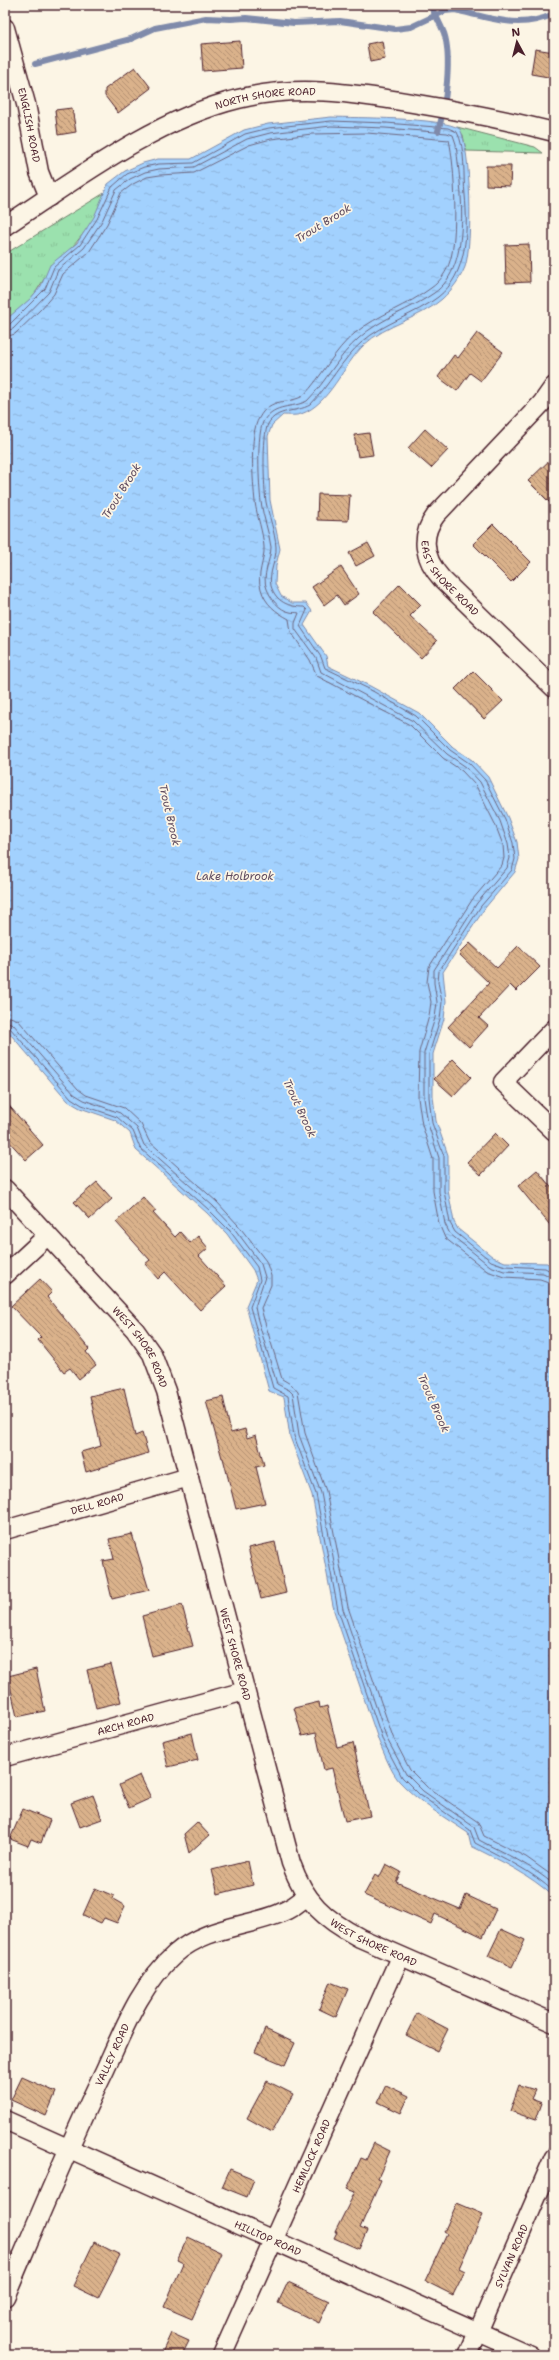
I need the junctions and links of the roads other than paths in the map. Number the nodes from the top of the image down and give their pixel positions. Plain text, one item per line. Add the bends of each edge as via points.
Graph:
1 (5, 28) edge
2 (554, 132) edge
3 (49, 197) junction
4 (5, 226) edge
5 (554, 386) edge
6 (554, 688) edge
7 (554, 1029) edge
8 (554, 1131) edge
9 (5, 1189) edge
10 (47, 1236) junction
11 (5, 1275) edge
12 (189, 1477) junction
13 (5, 1530) edge
14 (245, 1691) junction
15 (5, 1757) edge
16 (306, 1896) junction
17 (400, 1957) junction
18 (554, 2023) edge
19 (5, 2120) edge
20 (68, 2148) junction
21 (554, 2157) edge
22 (273, 2239) junction
23 (5, 2297) edge
24 (478, 2332) junction
25 (222, 2355) edge
26 (468, 2355) edge
27 (530, 2355) edge

1 - 3 street, ENGLISH ROAD via 26,104 39,172
2 - 3 street, NORTH SHORE ROAD via 456,110 379,97 296,90 266,93 236,99 152,134 117,153
3 - 4 street, NORTH SHORE ROAD
5 - 6 street, EAST SHORE ROAD via 542,403 436,515 426,530 425,545 429,560 442,579
7 - 8 street via 503,1082
9 - 10 street, WEST SHORE ROAD
10 - 11 street
10 - 12 street, WEST SHORE ROAD via 135,1330 152,1354 162,1378
12 - 13 street, DELL ROAD
12 - 14 street, WEST SHORE ROAD
14 - 15 street, ARCH ROAD
14 - 16 street, WEST SHORE ROAD via 291,1863
16 - 17 street, WEST SHORE ROAD via 322,1913 346,1931
16 - 20 street, VALLEY ROAD via 285,1912 202,1935 167,1961 136,2003
17 - 18 street, WEST SHORE ROAD
17 - 22 street, HEMLOCK ROAD
19 - 20 street, HILLTOP ROAD
20 - 22 street, HILLTOP ROAD
20 - 23 street, VALLEY ROAD
21 - 24 street, SYLVAN ROAD
22 - 24 street, HILLTOP ROAD
22 - 25 street, HEMLOCK ROAD
24 - 26 street, SYLVAN ROAD
24 - 27 street, HILLTOP ROAD

